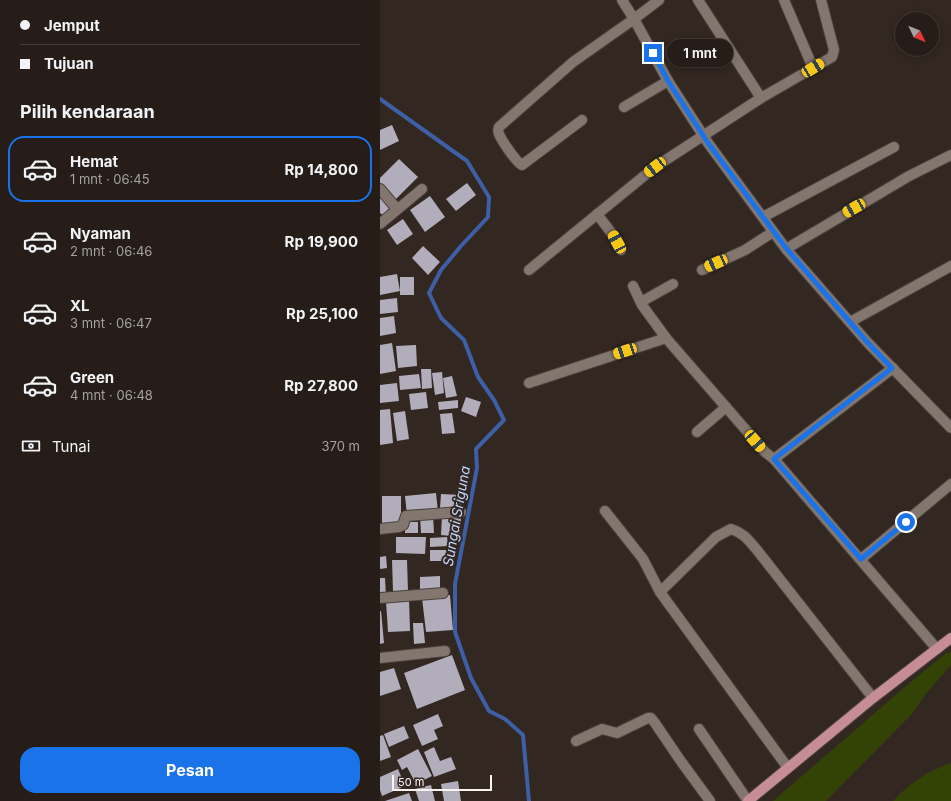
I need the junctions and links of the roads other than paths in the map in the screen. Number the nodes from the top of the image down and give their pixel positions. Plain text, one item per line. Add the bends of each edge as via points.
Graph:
1 (622, 0) edge
2 (659, 0) edge
3 (698, 0) edge
4 (784, 0) edge
5 (820, 0) edge
6 (634, 19) junction
7 (813, 68) junction
8 (668, 81) junction
9 (761, 98) junction
10 (624, 107) dead end
11 (582, 120) dead end
12 (703, 135) junction
13 (894, 146) dead end
14 (951, 155) edge
15 (380, 189) edge
16 (422, 189) dead end
17 (397, 209) junction
18 (596, 214) junction
19 (763, 217) junction
20 (380, 224) edge
21 (773, 232) junction
22 (786, 248) junction
23 (621, 250) dead end
24 (951, 266) edge
25 (529, 270) dead end
26 (702, 270) dead end
27 (673, 284) dead end
28 (633, 286) dead end
29 (641, 302) junction
30 (850, 322) junction
31 (666, 338) junction
32 (892, 368) junction
33 (529, 383) dead end
34 (726, 408) junction
35 (951, 428) edge
36 (697, 432) dead end
37 (774, 459) junction
38 (951, 484) edge
39 (605, 511) dead end
40 (461, 512) dead end
41 (380, 529) edge
42 (861, 559) junction
43 (660, 592) junction
44 (442, 593) dead end
45 (380, 598) edge
46 (951, 638) edge
47 (937, 649) junction
48 (446, 651) dead end
49 (380, 658) edge
50 (873, 698) junction
51 (700, 728) dead end
52 (576, 741) dead end
53 (788, 768) junction
54 (710, 801) edge
55 (748, 801) edge

1 - 6 street
2 - 6 street
3 - 9 street
4 - 7 street
5 - 7 street via 834,54
6 - 8 street
6 - 11 street via 572,62 498,130 508,149 522,165
7 - 9 street
8 - 10 street
8 - 12 street
9 - 12 street
12 - 18 street via 655,167
12 - 19 street
13 - 19 street
14 - 22 street via 909,176
15 - 17 street
16 - 17 street
17 - 20 street
18 - 23 street
18 - 25 street
19 - 21 street
21 - 22 street
21 - 26 street via 745,250
22 - 30 street
24 - 30 street
27 - 29 street
28 - 29 street
29 - 31 street
30 - 32 street
31 - 33 street
31 - 34 street
32 - 35 street
32 - 37 street
34 - 36 street
34 - 37 street
37 - 42 street
38 - 42 street
39 - 43 street via 643,559
40 - 41 street via 406,516 402,526
42 - 47 street
43 - 50 street via 716,537 731,529 739,531 750,541
43 - 53 street
44 - 45 street
46 - 47 main road
47 - 50 main road
48 - 49 street
50 - 53 main road
51 - 55 street
52 - 54 street via 602,729 617,733 651,718
53 - 55 main road

